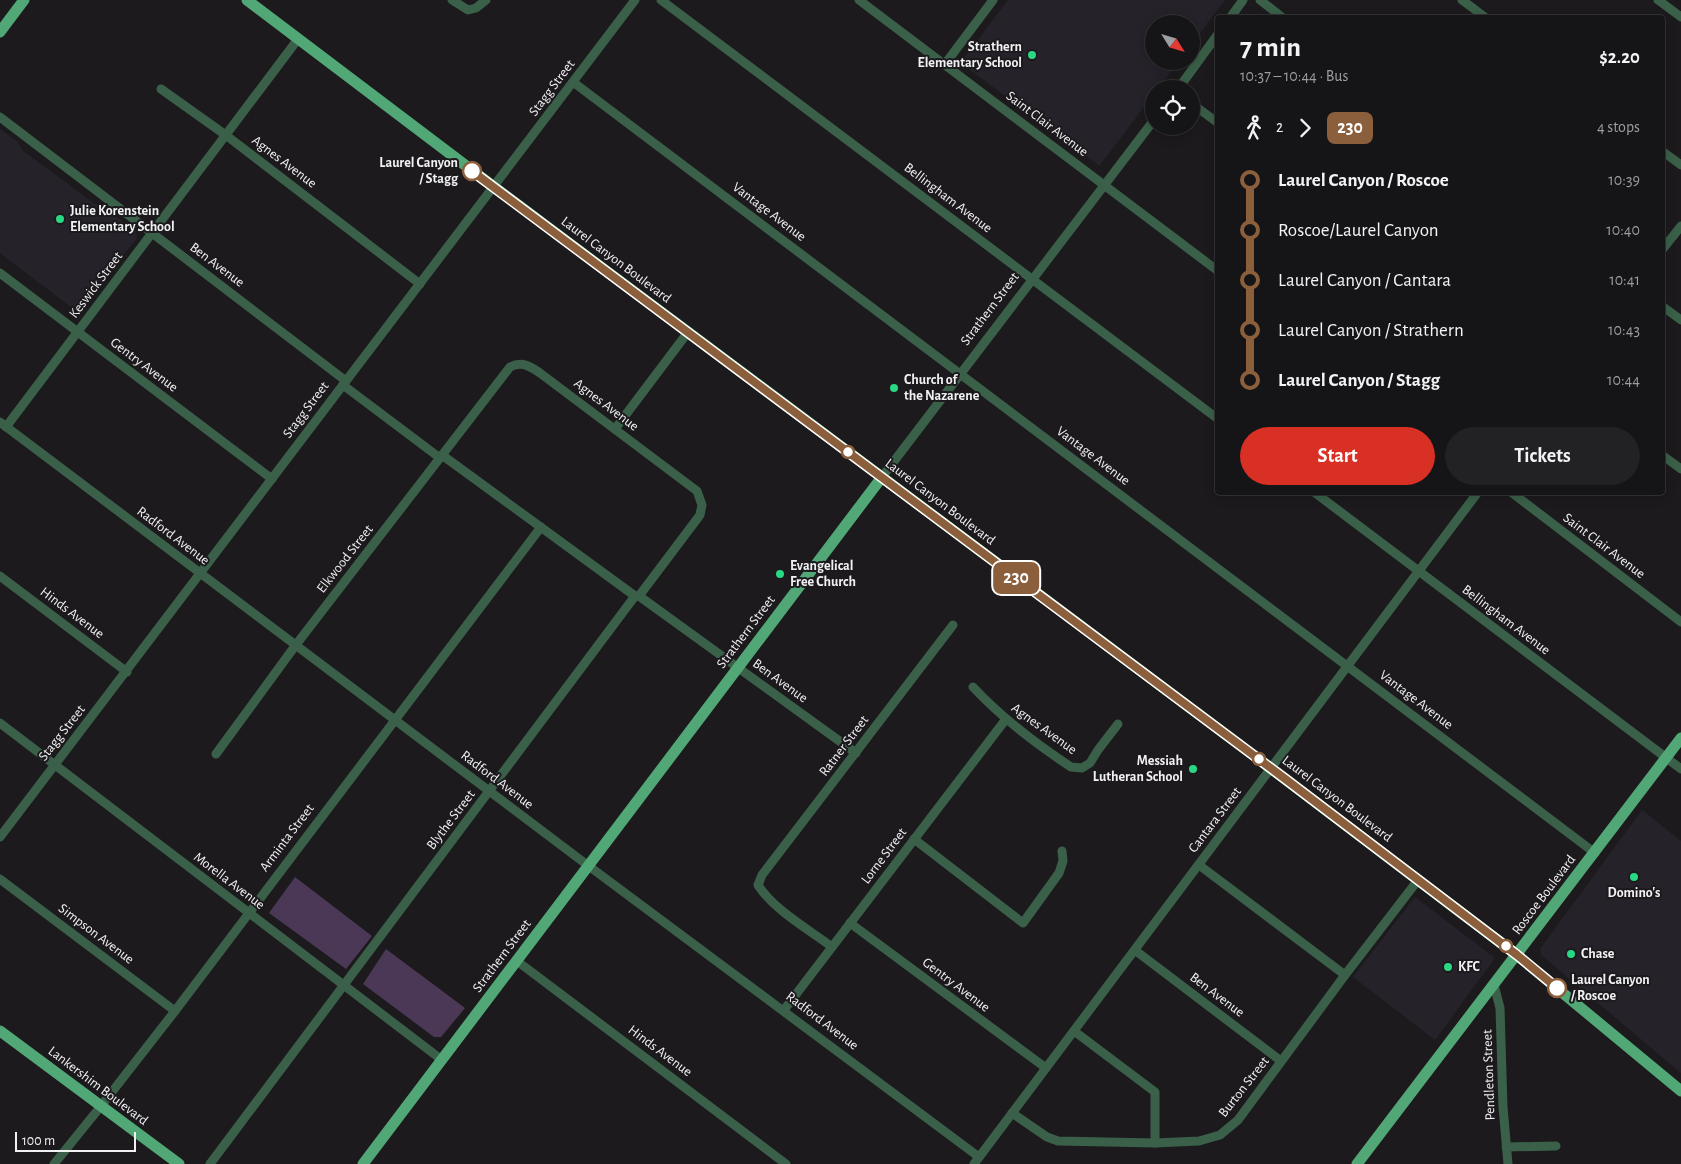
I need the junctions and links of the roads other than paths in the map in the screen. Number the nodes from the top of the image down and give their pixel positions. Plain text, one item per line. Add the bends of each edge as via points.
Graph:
1 (24, 0) edge
2 (247, 0) edge
3 (452, 0) edge
4 (635, 0) edge
5 (660, 0) edge
6 (859, 0) edge
7 (993, 0) edge
8 (1242, 0) edge
9 (1260, 0) edge
10 (1462, 0) edge
11 (1658, 0) edge
12 (485, 2) edge
13 (1232, 15) edge
14 (1279, 15) edge
15 (1482, 15) edge
16 (1681, 17) edge
17 (0, 32) edge
18 (1215, 38) edge
19 (298, 39) junction
20 (945, 64) junction
21 (1185, 80) edge
22 (573, 82) junction
23 (161, 89) dead end
24 (1200, 109) edge
25 (0, 117) edge
26 (1215, 120) edge
27 (1145, 131) edge
28 (227, 136) junction
29 (1665, 153) edge
30 (1681, 165) edge
31 (1103, 184) junction
32 (494, 187) junction
33 (1681, 226) edge
34 (152, 234) junction
35 (1665, 246) edge
36 (1215, 269) edge
37 (0, 272) edge
38 (1032, 279) junction
39 (420, 284) junction
40 (1665, 308) edge
41 (1681, 320) edge
42 (78, 332) junction
43 (688, 332) junction
44 (961, 374) junction
45 (497, 382) joint
46 (344, 383) junction
47 (1215, 417) edge
48 (3, 425) edge
49 (615, 429) junction
50 (441, 456) junction
51 (1665, 457) edge
52 (1681, 469) edge
53 (882, 477) junction
54 (272, 479) junction
55 (697, 491) joint
56 (1318, 495) edge
57 (1476, 495) edge
58 (1515, 495) edge
59 (541, 528) junction
60 (1419, 572) junction
61 (200, 574) junction
62 (0, 576) edge
63 (637, 596) junction
64 (1681, 622) edge
65 (953, 625) dead end
66 (295, 646) junction
67 (1348, 667) junction
68 (738, 668) junction
69 (126, 672) junction
70 (972, 687) dead end
71 (1006, 719) junction
72 (394, 720) junction
73 (0, 723) edge
74 (1118, 724) dead end
75 (1681, 738) edge
76 (856, 753) junction
77 (216, 754) dead end
78 (1666, 758) junction
79 (54, 765) junction
80 (1272, 769) junction
81 (1681, 769) edge
82 (490, 791) junction
83 (0, 837) edge
84 (914, 838) junction
85 (1062, 851) dead end
86 (1595, 853) junction
87 (588, 865) junction
88 (1199, 865) junction
89 (0, 879) edge
90 (1418, 880) junction
91 (248, 914) junction
92 (850, 923) junction
93 (832, 947) junction
94 (1136, 950) junction
95 (1517, 955) junction
96 (517, 961) junction
97 (1345, 975) junction
98 (344, 985) junction
99 (1494, 985) junction
100 (175, 1010) junction
101 (784, 1010) junction
102 (0, 1031) edge
103 (1074, 1031) junction
104 (442, 1060) junction
105 (1281, 1061) junction
106 (1046, 1068) junction
107 (1681, 1091) edge
108 (101, 1106) junction
109 (1012, 1112) junction
110 (1155, 1142) junction
111 (1556, 1146) dead end
112 (1506, 1148) junction
113 (976, 1160) edge
114 (54, 1164) edge
115 (179, 1164) edge
116 (210, 1164) edge
117 (363, 1164) edge
118 (786, 1164) edge
119 (1357, 1164) edge
120 (1508, 1164) edge

1 - 17 main road
2 - 19 main road, Laurel Canyon Boulevard
3 - 12 street via 468,10
4 - 22 street, Stagg Street
5 - 38 street, Bellingham Avenue
6 - 20 street, Saint Clair Avenue
7 - 20 street
8 - 13 street
9 - 14 street
10 - 15 street
11 - 16 street
18 - 21 street
19 - 28 street, Keswick Street
19 - 32 main road, Laurel Canyon Boulevard
20 - 31 street, Saint Clair Avenue
22 - 32 street, Stagg Street
22 - 44 street, Vantage Avenue
23 - 28 street, Agnes Avenue
24 - 26 street
25 - 34 street, Ben Avenue
27 - 31 street, Strathern Street
28 - 34 street, Keswick Street
28 - 39 street, Agnes Avenue
29 - 30 street
31 - 36 street, Saint Clair Avenue
31 - 38 street, Strathern Street
32 - 39 street, Stagg Street
32 - 43 main road, Laurel Canyon Boulevard
33 - 35 street
34 - 42 street, Keswick Street
34 - 46 street, Ben Avenue
37 - 42 street, Gentry Avenue
38 - 44 street, Strathern Street
38 - 47 street, Bellingham Avenue
39 - 46 street, Stagg Street
40 - 41 street
42 - 48 street, Keswick Street
42 - 54 street, Gentry Avenue
43 - 49 street
43 - 53 main road, Laurel Canyon Boulevard
44 - 53 street, Strathern Street
44 - 67 street, Vantage Avenue
45 - 49 street, Agnes Avenue via 510,367 517,364 528,366
45 - 50 street, Elkwood Street
46 - 50 street, Ben Avenue
46 - 54 street, Stagg Street
48 - 61 street, Radford Avenue
49 - 55 street, Agnes Avenue
50 - 59 street, Ben Avenue
50 - 66 street, Elkwood Street
51 - 52 street
53 - 68 main road, Strathern Street
53 - 80 main road, Laurel Canyon Boulevard
54 - 61 street, Stagg Street
55 - 63 street, Blythe Street via 702,505 700,515
56 - 60 street, Bellingham Avenue
57 - 60 street, Cantara Street
58 - 64 street, Saint Clair Avenue
59 - 63 street, Ben Avenue
59 - 72 street, Arminta Street
60 - 67 street, Cantara Street
60 - 78 street, Bellingham Avenue
61 - 66 street, Radford Avenue
61 - 69 street, Stagg Street
62 - 69 street, Hinds Avenue
63 - 68 street, Ben Avenue
63 - 82 street, Blythe Street
65 - 76 street, Ratner Street
66 - 72 street, Radford Avenue
66 - 77 street, Elkwood Street
67 - 80 street, Cantara Street
67 - 86 street, Vantage Avenue
68 - 76 street, Ben Avenue
68 - 87 main road, Strathern Street
69 - 79 street, Stagg Street
70 - 71 street, Agnes Avenue
71 - 74 street, Agnes Avenue via 1060,760 1082,768 1090,763
71 - 84 street, Lorne Street
72 - 82 street, Radford Avenue
72 - 91 street, Arminta Street
73 - 79 street, Morella Avenue
75 - 78 main road, Roscoe Boulevard
76 - 93 street, Ratner Street via 762,875 758,885 774,904
78 - 81 street, Bellingham Avenue
78 - 86 main road, Roscoe Boulevard
79 - 83 street, Stagg Street
79 - 91 street, Morella Avenue
80 - 88 street, Cantara Street
80 - 90 main road, Laurel Canyon Boulevard
82 - 87 street, Radford Avenue
82 - 98 street, Blythe Street
84 - 85 street via 1023,923 1059,873
84 - 92 street, Lorne Street
86 - 95 main road, Roscoe Boulevard
87 - 96 main road, Strathern Street
87 - 101 street, Radford Avenue
88 - 94 street, Cantara Street
88 - 97 street
89 - 100 street, Simpson Avenue
90 - 95 main road, Laurel Canyon Boulevard
90 - 97 street, Burton Street
91 - 98 street, Morella Avenue
91 - 100 street, Arminta Street
92 - 93 street, Lorne Street
92 - 106 street, Gentry Avenue
93 - 101 street, Lorne Street
94 - 103 street, Cantara Street
94 - 105 street, Ben Avenue
95 - 99 main road, Roscoe Boulevard
95 - 107 main road, Laurel Canyon Boulevard
96 - 104 main road, Strathern Street
96 - 118 street, Hinds Avenue
97 - 105 street, Burton Street
98 - 104 street, Morella Avenue
98 - 116 street, Blythe Street
99 - 112 street, Pendleton Street via 1500,1008
99 - 119 main road, Roscoe Boulevard
100 - 108 street, Arminta Street
101 - 113 street, Radford Avenue
102 - 108 main road, Lankershim Boulevard
103 - 106 street, Cantara Street
103 - 110 street via 1155,1092
104 - 117 main road, Strathern Street
105 - 110 street, Burton Street via 1238,1120 1220,1135 1199,1141
106 - 109 street, Cantara Street
108 - 114 street, Arminta Street
108 - 115 main road, Lankershim Boulevard
109 - 110 street, Burton Street via 1047,1138 1058,1141
109 - 113 street, Cantara Street
111 - 112 street
112 - 120 street, Pendleton Street

